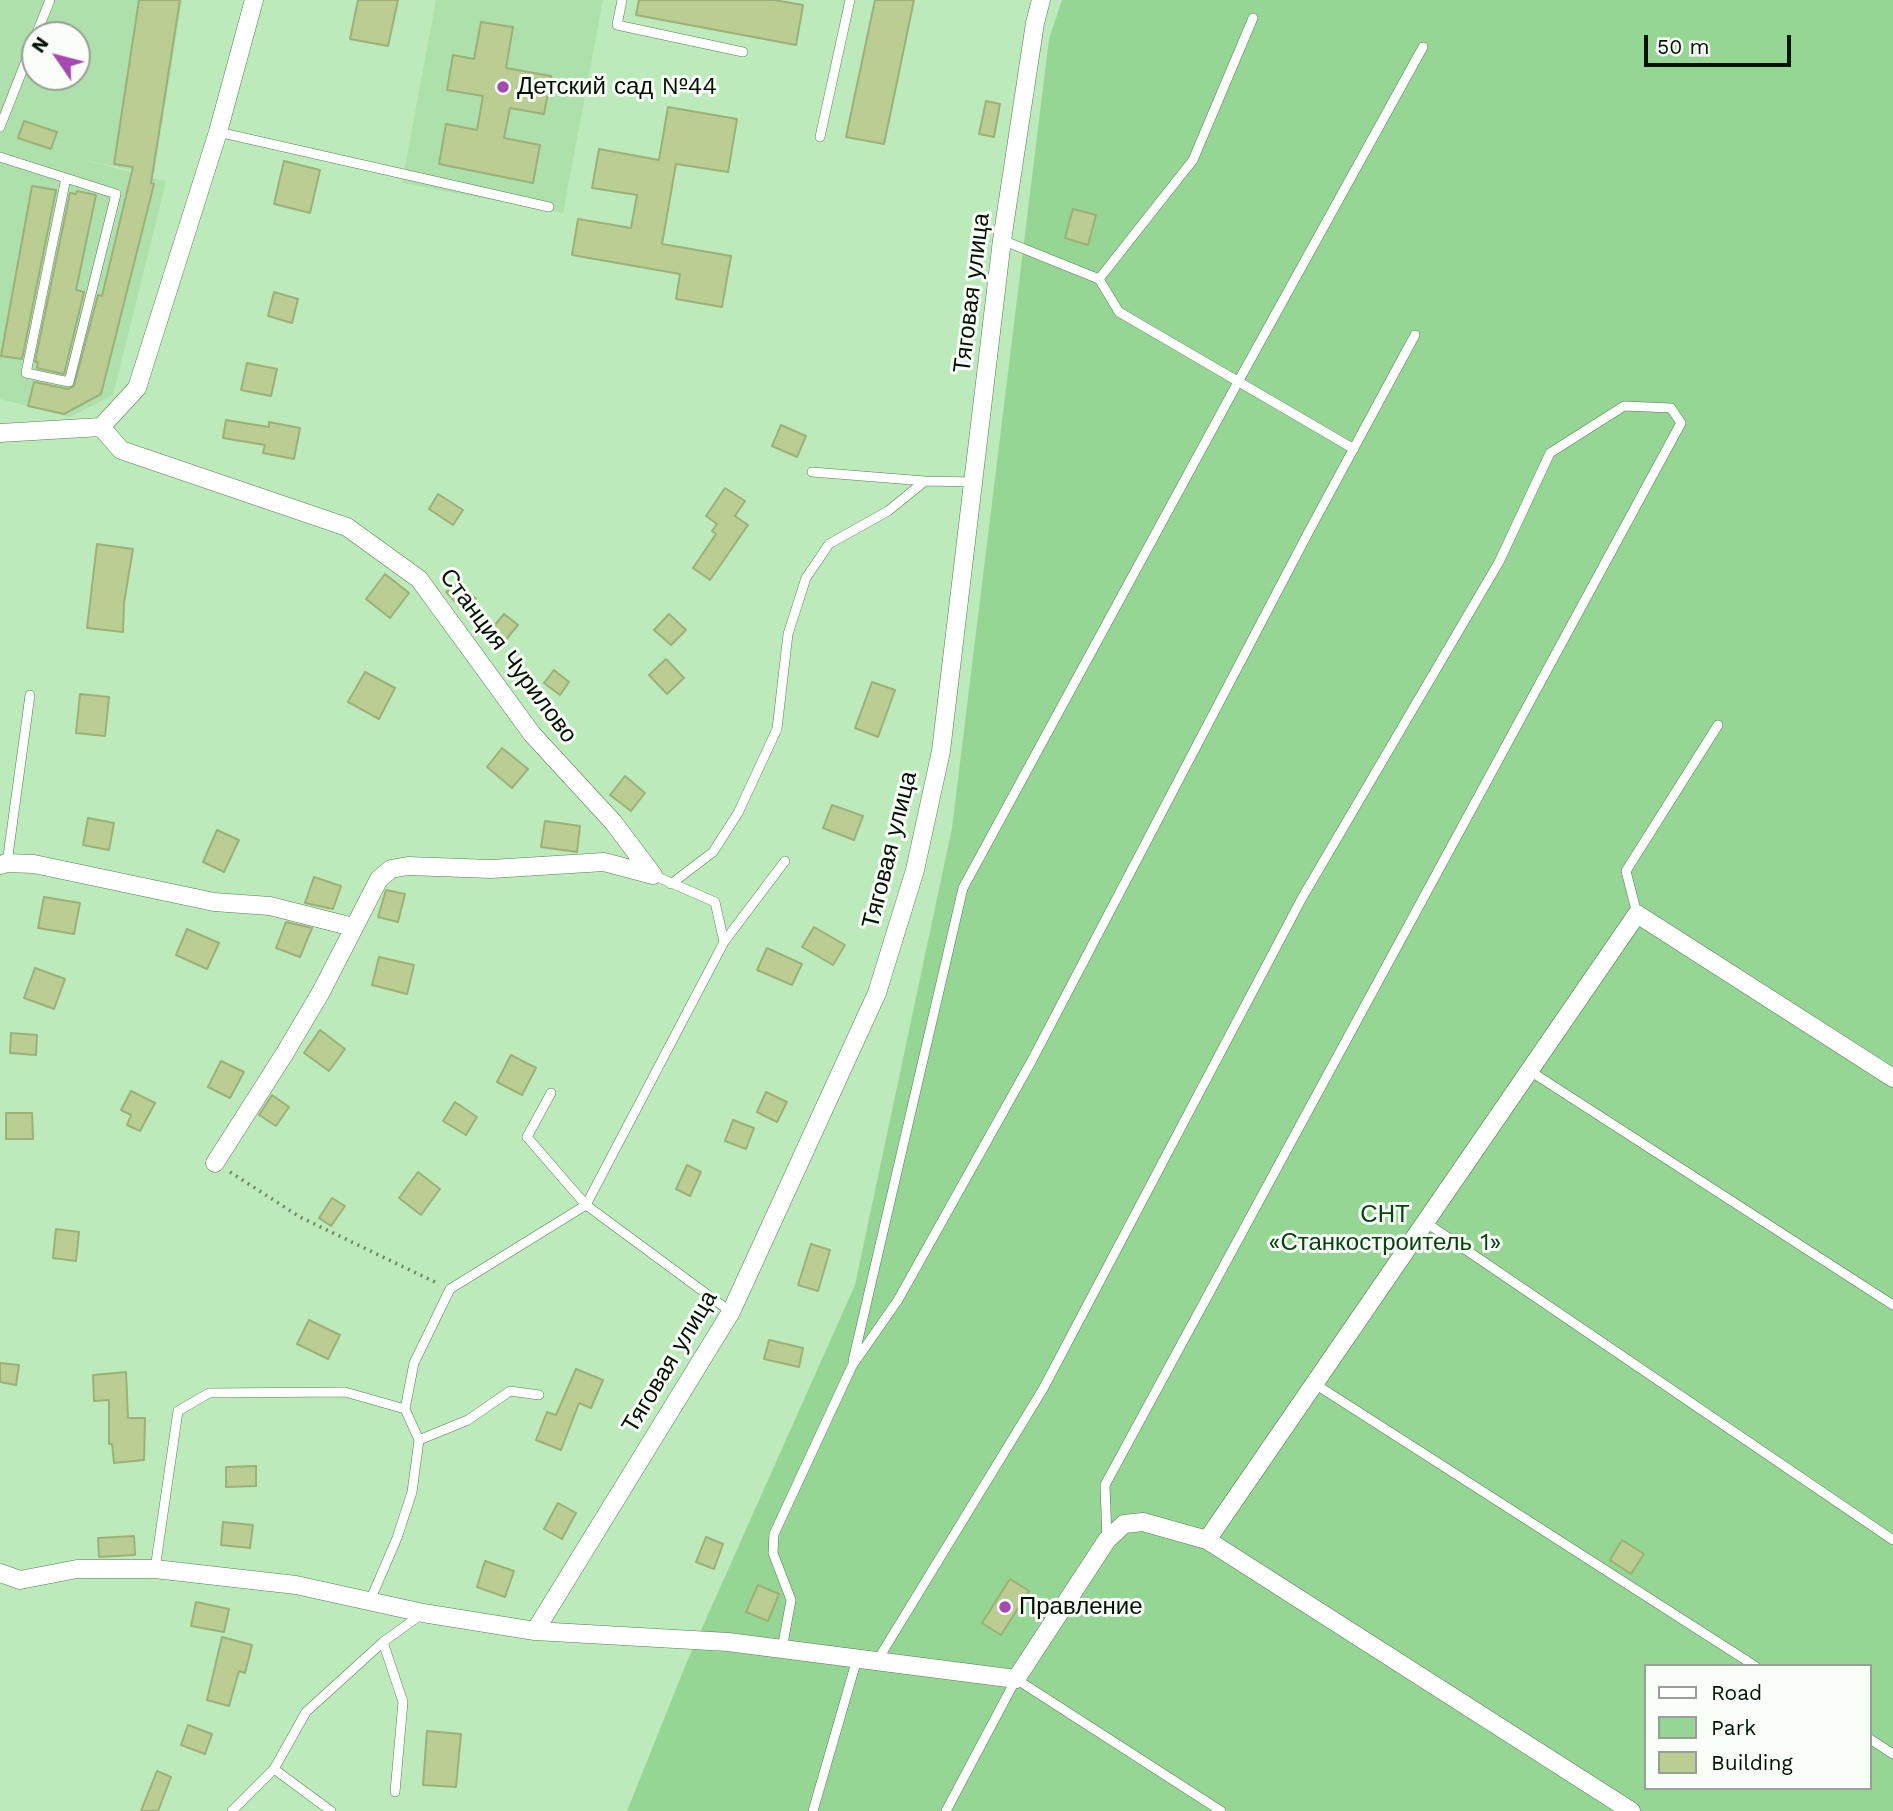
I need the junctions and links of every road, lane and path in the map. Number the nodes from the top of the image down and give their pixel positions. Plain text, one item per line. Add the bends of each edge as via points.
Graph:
1 (50, 0) edge
2 (254, 0) edge
3 (622, 0) edge
4 (850, 0) edge
5 (1041, 0) edge
6 (1253, 18) dead end
7 (42, 21) edge
8 (1423, 47) dead end
9 (743, 52) dead end
10 (21, 74) edge
11 (0, 127) edge
12 (218, 132) junction
13 (820, 136) dead end
14 (0, 157) edge
15 (66, 178) junction
16 (549, 207) dead end
17 (1002, 240) junction
18 (1099, 279) junction
19 (1415, 335) dead end
20 (1238, 382) junction
21 (101, 427) junction
22 (0, 433) edge
23 (1354, 449) junction
24 (812, 472) dead end
25 (925, 481) junction
26 (974, 482) junction
27 (30, 695) dead end
28 (1717, 725) dead end
29 (785, 861) dead end
30 (3, 864) edge
31 (653, 875) junction
32 (671, 884) junction
33 (1637, 914) junction
34 (353, 927) junction
35 (724, 942) junction
36 (1530, 1071) junction
37 (1893, 1077) edge
38 (551, 1093) dead end
39 (215, 1163) joint
40 (586, 1205) junction
41 (1425, 1223) junction
42 (450, 1289) junction
43 (1893, 1305) edge
44 (732, 1312) junction
45 (852, 1366) junction
46 (1315, 1384) junction
47 (539, 1395) dead end
48 (405, 1409) junction
49 (419, 1440) junction
50 (1207, 1539) junction
51 (1107, 1540) junction
52 (1893, 1540) edge
53 (155, 1569) junction
54 (0, 1573) edge
55 (369, 1603) junction
56 (423, 1614) junction
57 (535, 1631) junction
58 (383, 1642) junction
59 (782, 1649) junction
60 (857, 1659) junction
61 (877, 1661) junction
62 (1752, 1664) edge
63 (1016, 1679) junction
64 (1872, 1740) edge
65 (1893, 1754) edge
66 (274, 1769) junction
67 (395, 1792) dead end
68 (232, 1811) edge
69 (331, 1811) edge
70 (813, 1811) edge
71 (946, 1811) edge
72 (1221, 1811) edge
73 (1631, 1811) edge

1 - 7 lane
2 - 12 street
3 - 9 lane via 617,25
4 - 13 lane
5 - 17 street, Тяговая улица
6 - 18 lane via 1193,160
8 - 20 lane
10 - 11 lane
12 - 16 lane
12 - 21 street via 137,388
14 - 15 lane
15 - 15 lane via 116,194 69,382 26,373
17 - 18 lane
17 - 26 street, Тяговая улица
18 - 20 lane via 1119,312
19 - 23 lane
20 - 23 lane
20 - 45 lane via 963,888
21 - 22 street
21 - 31 street, Станция Чурилово via 121,450 347,527 419,579 532,734 613,822
23 - 45 lane via 1031,1062 898,1300
24 - 25 lane
25 - 26 lane
25 - 32 lane via 888,511 829,544 806,578 788,634 777,729 738,813 713,852
26 - 44 street, Тяговая улица via 941,751 915,870 877,993
27 - 30 lane
28 - 33 lane via 1626,872
29 - 35 lane
30 - 34 street via 34,864 214,902 270,906
31 - 32 lane, Станция Чурилово
31 - 34 street, Станция Чурилово via 604,862 491,869 408,866 391,869 379,879
32 - 35 lane, Станция Чурилово via 715,902
33 - 36 street
33 - 37 street
34 - 39 street, Станция Чурилово via 321,992
35 - 40 lane
36 - 41 street
36 - 43 lane
38 - 40 lane via 527,1136
39 - 42 path via 300,1217
40 - 42 lane
40 - 44 lane
41 - 46 street
41 - 52 lane
42 - 48 lane via 414,1363
44 - 57 street, Тяговая улица
45 - 59 lane via 774,1534 773,1553 791,1600
46 - 50 street
46 - 62 lane
47 - 49 lane via 510,1391 468,1420
48 - 49 lane
48 - 53 lane via 345,1392 209,1393 178,1411
49 - 55 lane via 412,1492
50 - 51 street via 1143,1522 1124,1524
50 - 73 street
51 - 61 lane via 1105,1485 1681,424 1671,408 1624,406 1549,453 1499,562 1301,898 1042,1389
51 - 63 street
53 - 54 street via 77,1569 20,1580
53 - 55 street via 296,1585
55 - 56 street
56 - 57 street
56 - 58 lane
57 - 59 street
58 - 66 lane via 306,1712
58 - 67 lane via 403,1702
59 - 60 street
60 - 61 street
60 - 70 lane
61 - 63 street
63 - 71 lane
63 - 72 lane
64 - 65 lane
66 - 68 lane
66 - 69 lane

